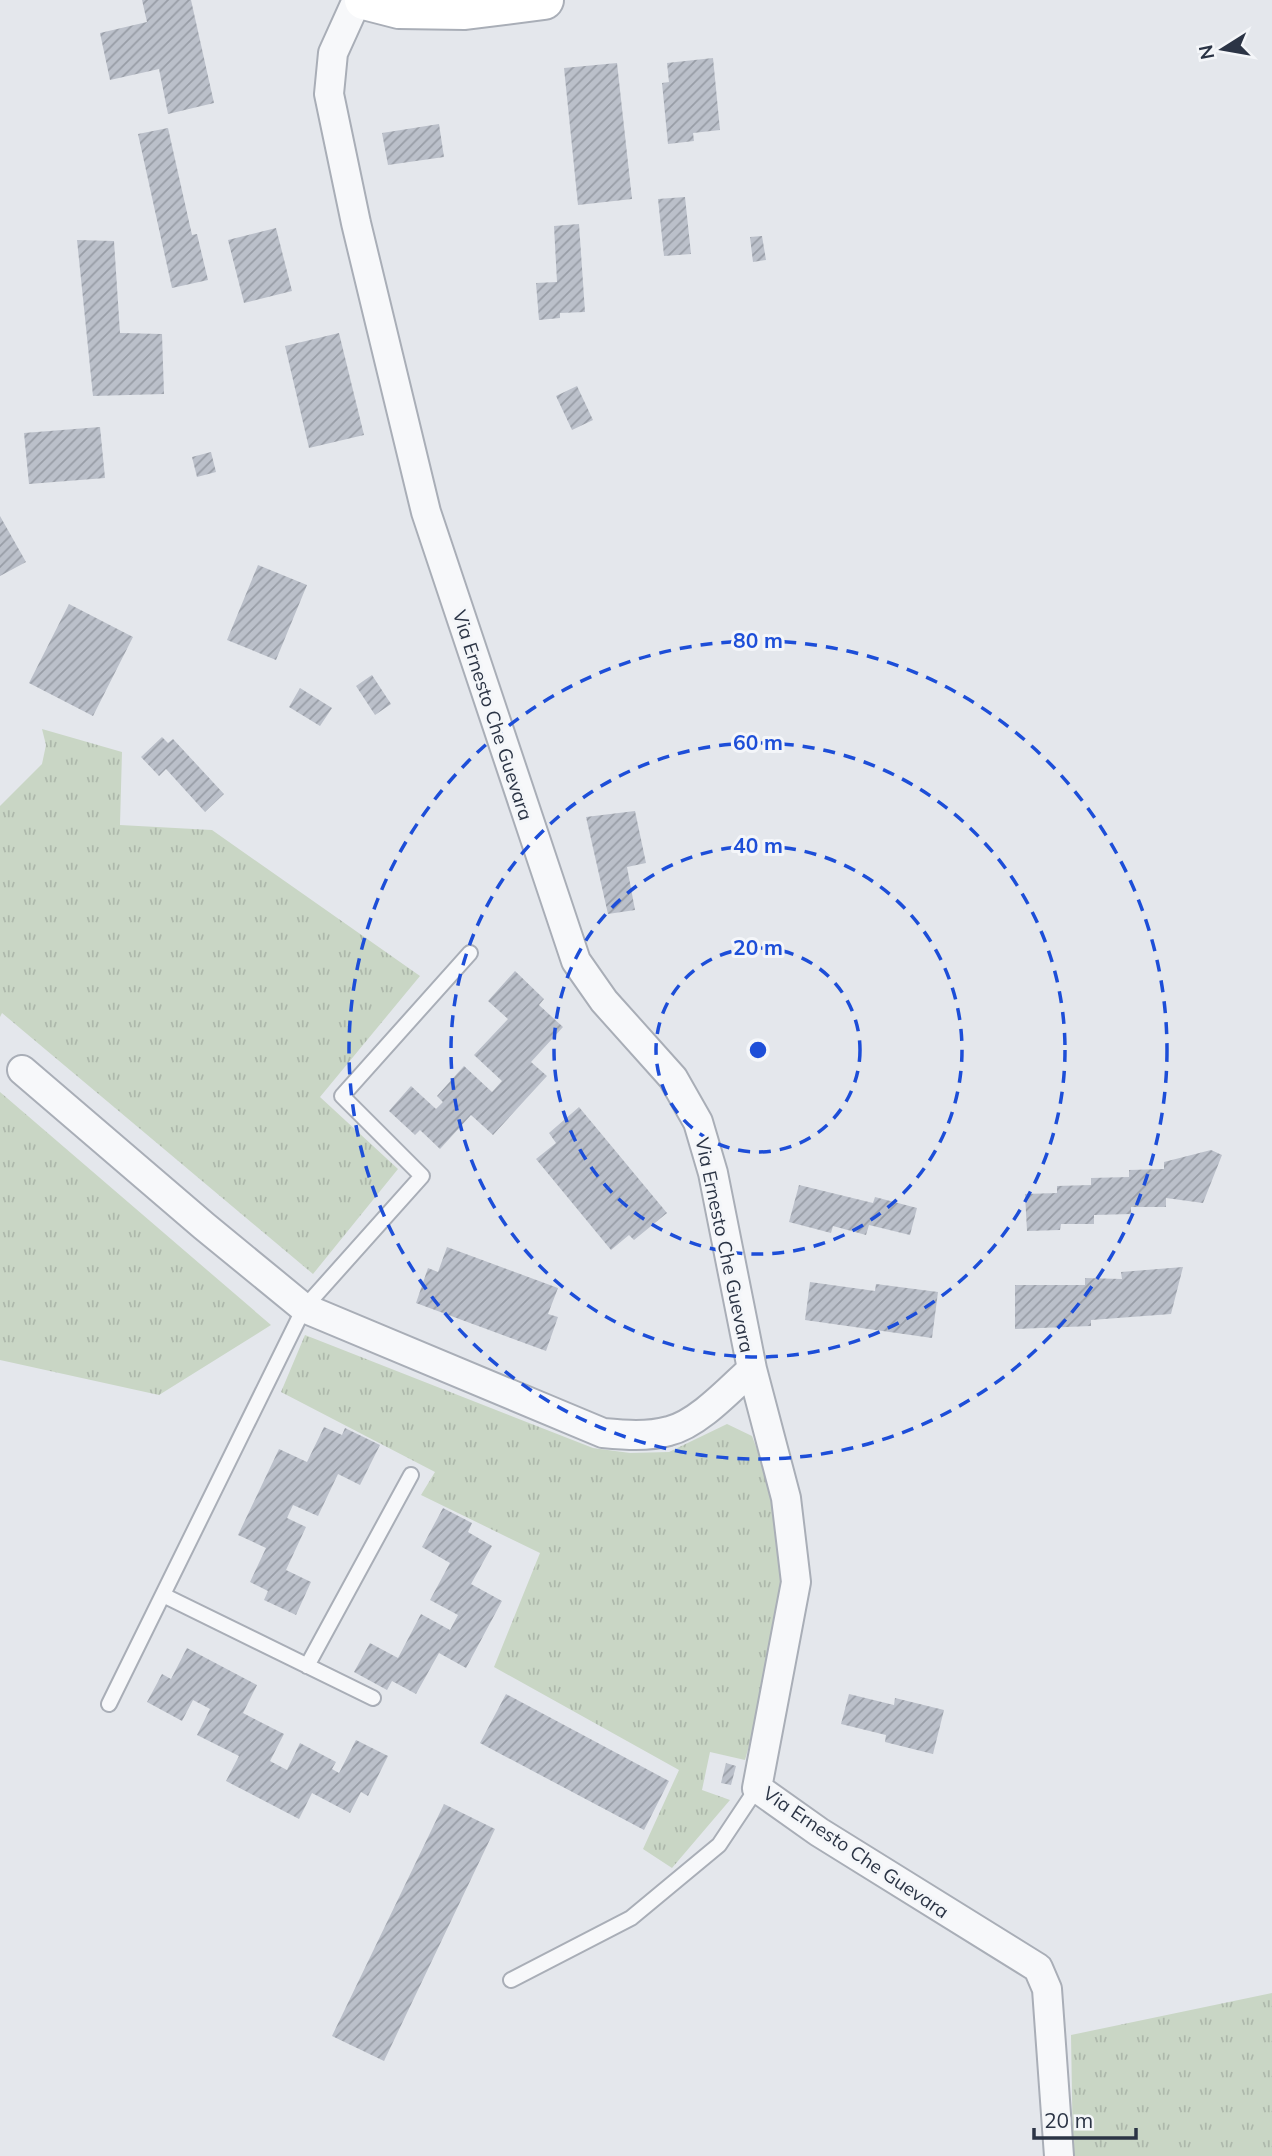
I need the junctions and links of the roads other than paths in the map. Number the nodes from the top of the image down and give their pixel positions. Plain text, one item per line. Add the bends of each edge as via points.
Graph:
1 (357, 0) edge
2 (364, 0) edge
3 (544, 0) edge
4 (470, 953) dead end
5 (22, 1070) dead end
6 (303, 1308) junction
7 (752, 1369) junction
8 (411, 1475) dead end
9 (163, 1595) junction
10 (307, 1666) junction
11 (373, 1698) dead end
12 (109, 1704) dead end
13 (757, 1788) junction
14 (512, 1979) dead end
15 (1059, 2156) edge

1 - 7 street, Via Ernesto Che Guevara via 333,53 329,94 426,512 576,961 673,1078 698,1122 713,1173
2 - 3 street via 399,9 465,10
4 - 6 lane via 342,1096 422,1176
5 - 6 street
6 - 7 street via 603,1433 636,1436 671,1431 705,1411
6 - 9 lane
7 - 13 street, Via Ernesto Che Guevara via 786,1498 796,1582
8 - 10 lane
9 - 10 lane
9 - 12 lane
10 - 11 lane
13 - 14 lane via 719,1845 631,1918
13 - 15 street, Via Ernesto Che Guevara via 819,1832 1038,1968 1047,1989

